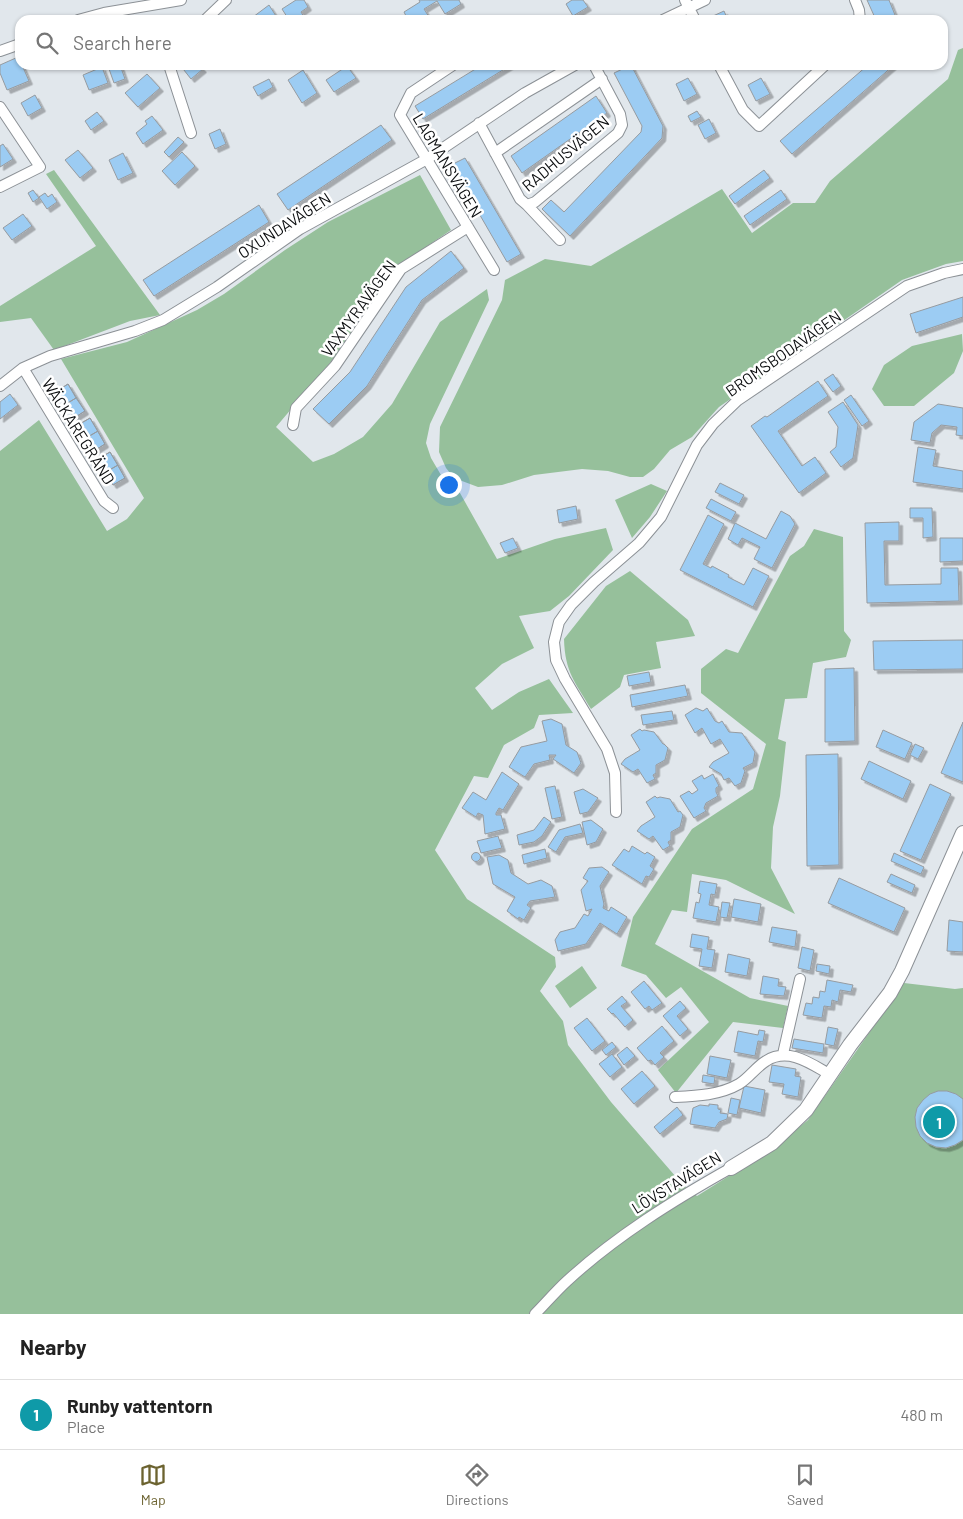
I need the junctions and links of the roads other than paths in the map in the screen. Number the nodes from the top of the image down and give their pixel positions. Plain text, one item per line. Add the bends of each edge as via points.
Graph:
1 (181, 0) edge
2 (226, 0) edge
3 (705, 0) edge
4 (855, 0) edge
5 (687, 4) edge
6 (97, 15) edge
7 (210, 15) edge
8 (670, 15) edge
9 (860, 15) edge
10 (15, 46) edge
11 (0, 51) edge
12 (170, 70) edge
13 (446, 70) edge
14 (566, 70) edge
15 (597, 70) edge
16 (722, 70) edge
17 (820, 70) edge
18 (602, 79) junction
19 (0, 107) edge
20 (479, 123) junction
21 (191, 133) dead end
22 (495, 153) junction
23 (427, 159) junction
24 (0, 187) edge
25 (526, 205) junction
26 (468, 227) junction
27 (560, 240) dead end
28 (963, 269) edge
29 (494, 270) dead end
30 (23, 368) junction
31 (0, 386) edge
32 (293, 425) dead end
33 (113, 508) dead end
34 (616, 812) dead end
35 (963, 833) edge
36 (800, 979) dead end
37 (782, 1054) junction
38 (829, 1074) junction
39 (675, 1097) dead end
40 (731, 1168) joint
41 (535, 1314) edge

1 - 6 street
2 - 7 street
3 - 5 street
4 - 9 street
5 - 8 street
10 - 11 street
12 - 21 street
13 - 23 street, LAGMANSVÄGEN via 411,93 400,115
14 - 20 street, OXUNDAVÄGEN
15 - 18 street, RADHUSVÄGEN
16 - 17 street via 743,110 759,126
18 - 22 street
18 - 25 street, RADHUSVÄGEN via 620,114 622,125 618,133 535,202
19 - 24 street via 40,167
20 - 22 street, RADHUSVÄGEN
20 - 23 street, OXUNDAVÄGEN
22 - 25 street, RADHUSVÄGEN
23 - 26 street, LAGMANSVÄGEN
23 - 30 street, OXUNDAVÄGEN via 300,229 163,320 50,356
25 - 27 street
26 - 29 street, LAGMANSVÄGEN
26 - 32 street, VAXMYRAVÄGEN via 401,269 335,366 296,408
28 - 34 street, BROMSBODAVÄGEN via 907,286 738,400 697,445 661,518 639,543 571,605 559,622 554,642 556,660 607,749 615,773
30 - 31 street, OXUNDAVÄGEN
30 - 33 street, WÄCKAREGRÄND via 104,500
35 - 38 street, LÖVSTAVÄGEN via 890,993
36 - 37 street
37 - 38 street via 798,1058
37 - 39 street via 766,1061 740,1084 720,1092
38 - 40 street, LÖVSTAVÄGEN via 806,1110 772,1144
40 - 41 street, LÖVSTAVÄGEN via 681,1197 608,1247

